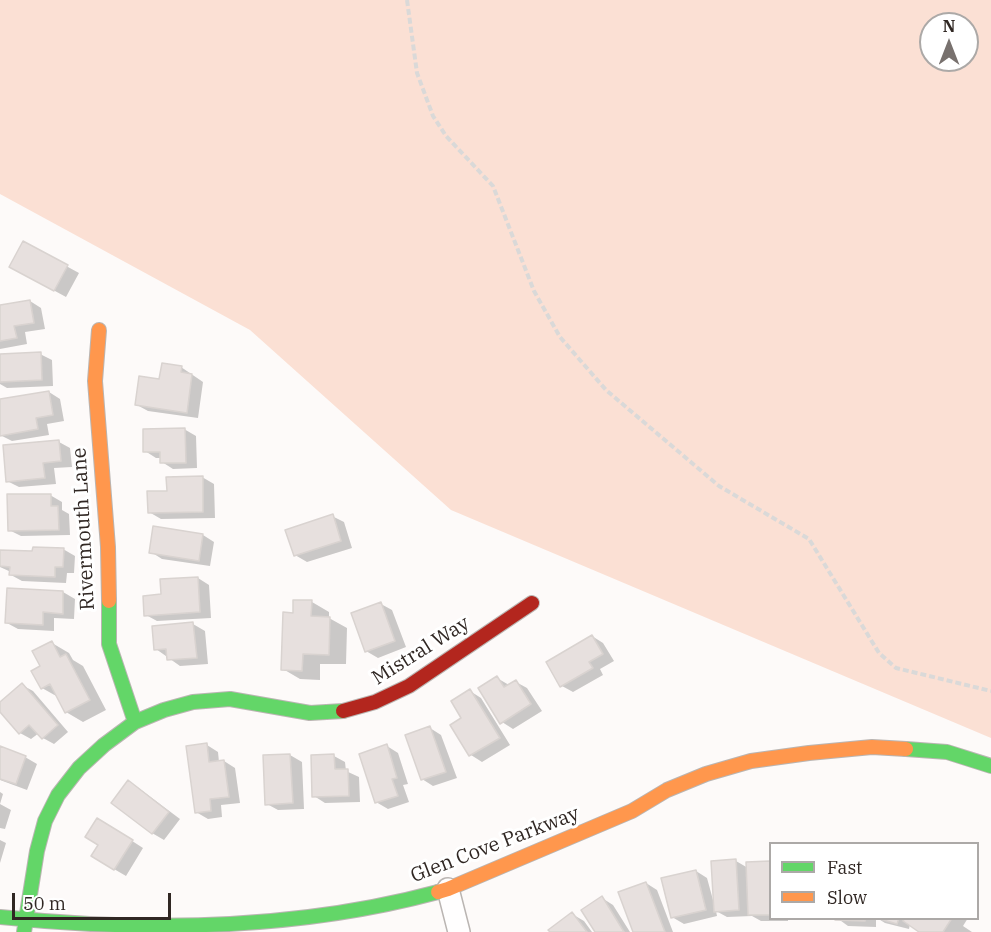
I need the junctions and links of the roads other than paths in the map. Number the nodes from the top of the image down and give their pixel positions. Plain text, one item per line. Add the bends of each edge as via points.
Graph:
1 (99, 330) dead end
2 (532, 603) dead end
3 (135, 722) junction
4 (991, 766) edge
5 (448, 889) junction
6 (0, 917) edge
7 (25, 927) edge
8 (459, 932) edge

1 - 3 street, Rivermouth Lane via 95,381 108,547 109,644
2 - 3 street, Mistral Way via 409,686 375,702 339,712 310,713 230,699 193,702
3 - 7 street, Mistral Way via 79,768 58,795 45,821 37,851
4 - 5 street, Glen Cove Parkway via 947,752 872,747 751,761 667,790 632,812
5 - 7 street, Glen Cove Parkway via 389,905 265,926 166,931
5 - 8 street
6 - 7 street, Glen Cove Parkway

